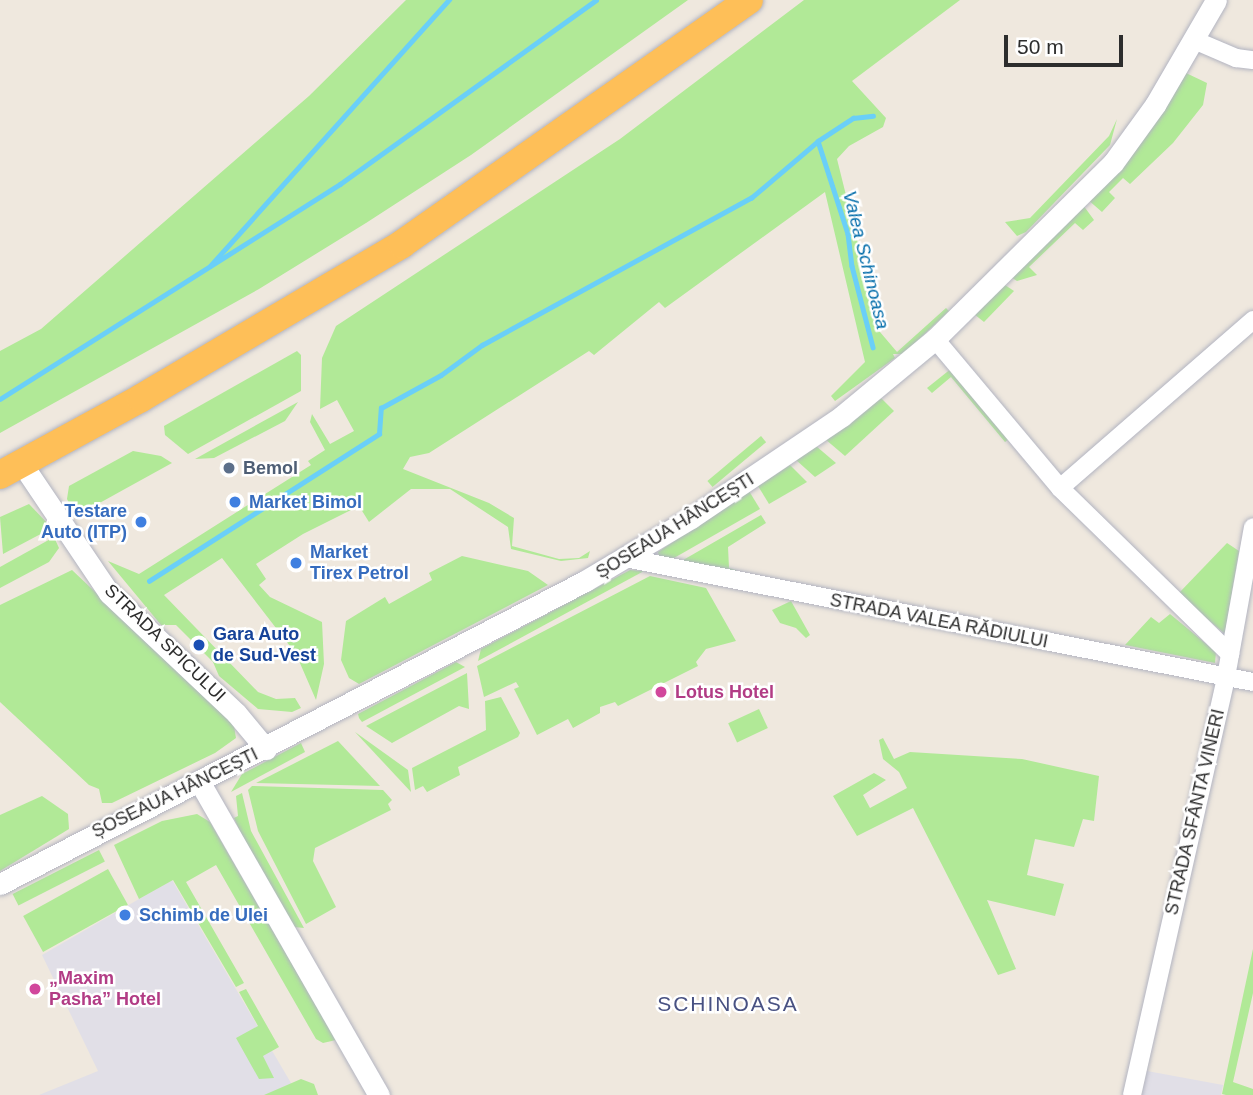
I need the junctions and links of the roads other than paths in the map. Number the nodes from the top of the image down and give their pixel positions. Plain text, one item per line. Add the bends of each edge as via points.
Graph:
1 (749, 0) edge
2 (1216, 0) edge
3 (1194, 40) junction
4 (1253, 60) edge
5 (1253, 320) edge
6 (935, 339) junction
7 (11, 469) edge
8 (1060, 488) junction
9 (1253, 527) edge
10 (625, 558) junction
11 (1230, 653) junction
12 (1226, 677) junction
13 (1253, 682) edge
14 (266, 749) junction
15 (200, 781) junction
16 (0, 884) edge
17 (379, 1095) edge
18 (1132, 1095) edge

1 - 7 highway via 402,244
2 - 3 street, ȘOSEAUA HÂNCEȘTI
3 - 4 street via 1236,58
3 - 6 street, ȘOSEAUA HÂNCEȘTI via 1113,163
5 - 8 street
6 - 8 street
6 - 10 street, ȘOSEAUA HÂNCEȘTI via 842,416
7 - 14 street, STRADA SPICULUI via 109,593 236,713
8 - 11 street
9 - 11 street, STRADA SFÂNTA VINERI
10 - 12 street, STRADA VALEA RĂDIULUI
10 - 14 street, ȘOSEAUA HÂNCEȘTI
11 - 12 street, STRADA SFÂNTA VINERI
12 - 13 street, STRADA VALEA RĂDIULUI
12 - 18 street, STRADA SFÂNTA VINERI
14 - 15 street, ȘOSEAUA HÂNCEȘTI
15 - 16 street, ȘOSEAUA HÂNCEȘTI
15 - 17 street

